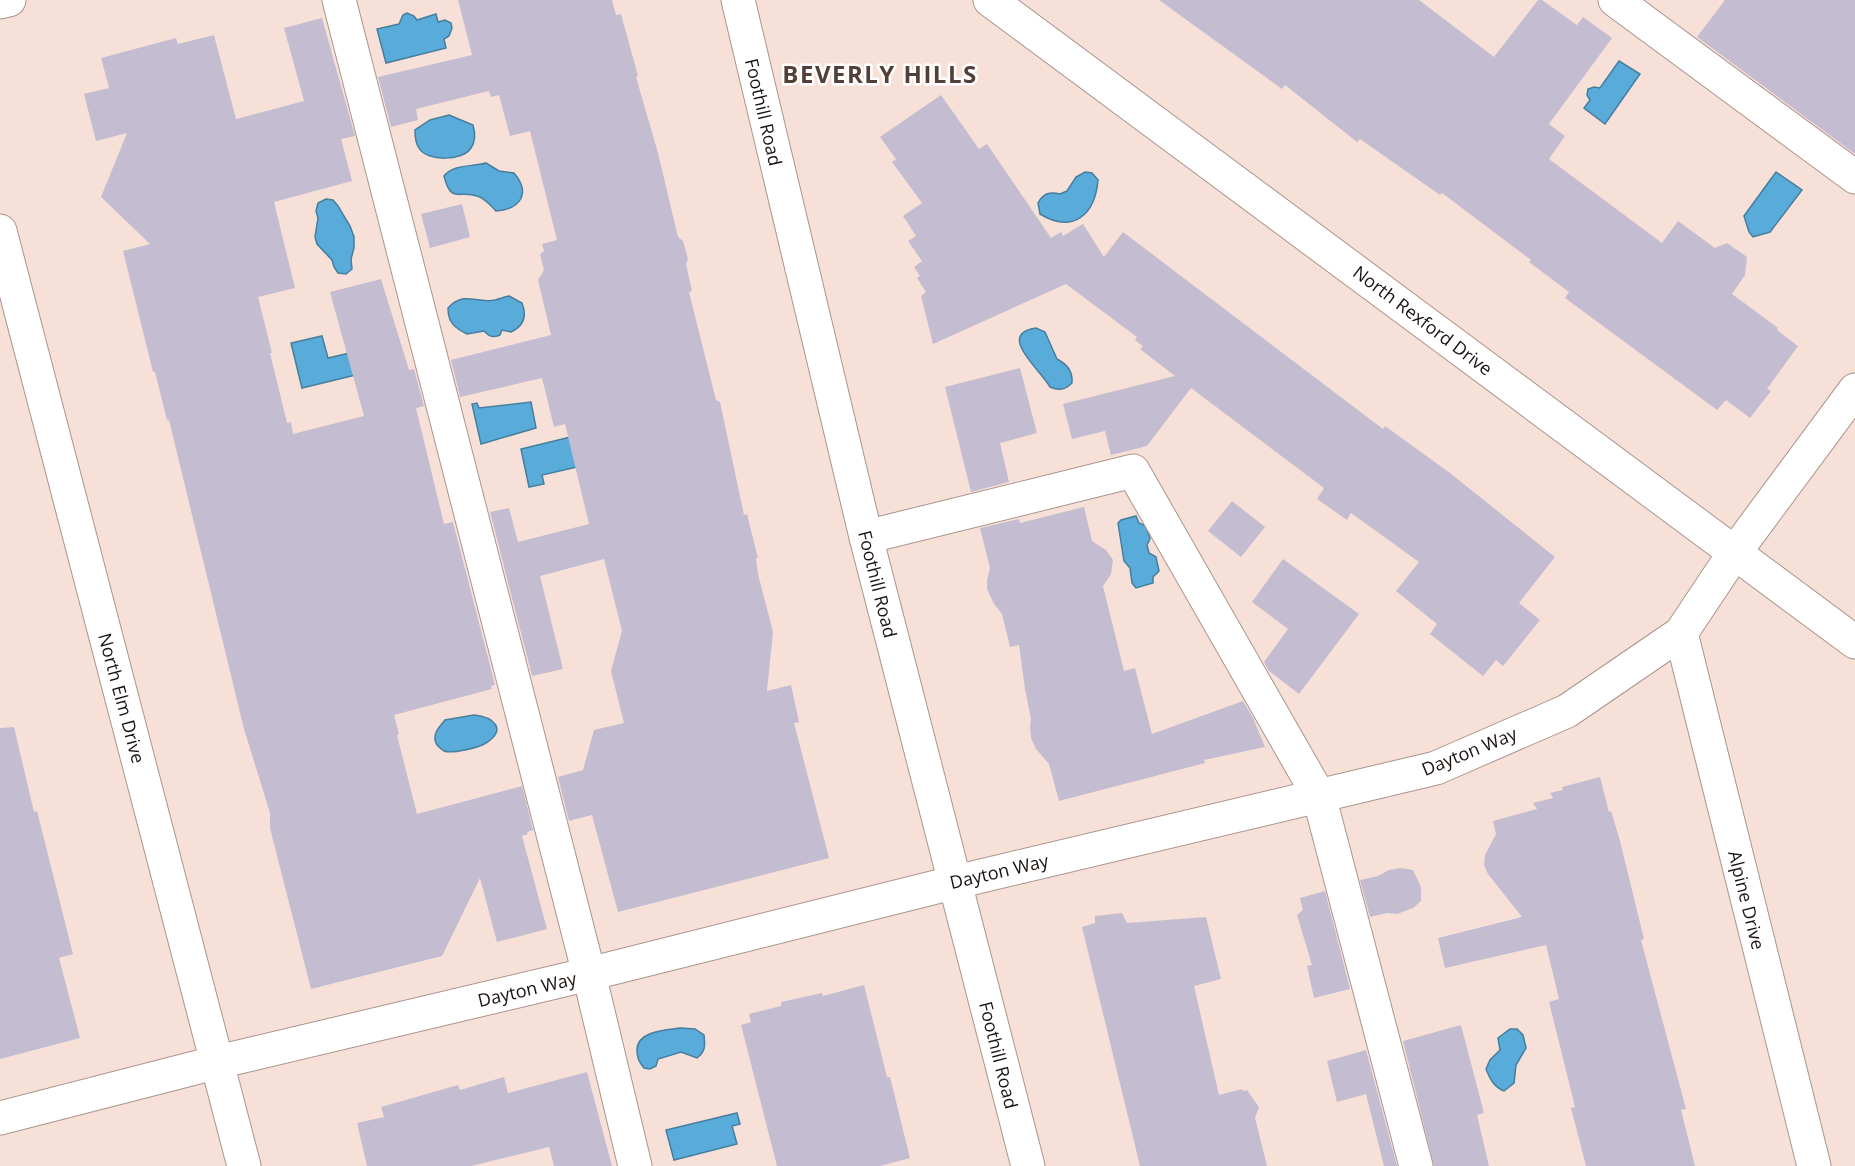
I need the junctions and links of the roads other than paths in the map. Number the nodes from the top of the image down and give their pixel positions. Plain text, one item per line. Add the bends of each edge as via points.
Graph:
1 (9, 0) edge
2 (339, 0) edge
3 (738, 0) edge
4 (990, 0) edge
5 (1615, 0) edge
6 (0, 2) edge
7 (1855, 177) edge
8 (0, 231) edge
9 (1855, 390) edge
10 (866, 537) junction
11 (1735, 552) junction
12 (1681, 633) junction
13 (1855, 642) edge
14 (1319, 796) junction
15 (956, 882) junction
16 (589, 975) junction
17 (218, 1062) junction
18 (0, 1118) edge
19 (244, 1166) edge
20 (634, 1166) edge
21 (1028, 1166) edge
22 (1416, 1166) edge
23 (1814, 1166) edge

1 - 6 street
2 - 16 street
3 - 10 street, Foothill Road
4 - 11 street, North Rexford Drive
5 - 7 street
8 - 17 street, North Elm Drive
9 - 11 street, Dayton Way
10 - 14 street via 1133,471
10 - 15 street, Foothill Road
11 - 12 street, Dayton Way
11 - 13 street, North Rexford Drive
12 - 14 street, Dayton Way via 1567,711 1436,768
12 - 23 street, Alpine Drive
14 - 15 street, Dayton Way
14 - 22 street
15 - 16 street, Dayton Way
15 - 21 street, Foothill Road
16 - 17 street, Dayton Way
16 - 20 street
17 - 18 street, Dayton Way
17 - 19 street, North Elm Drive

